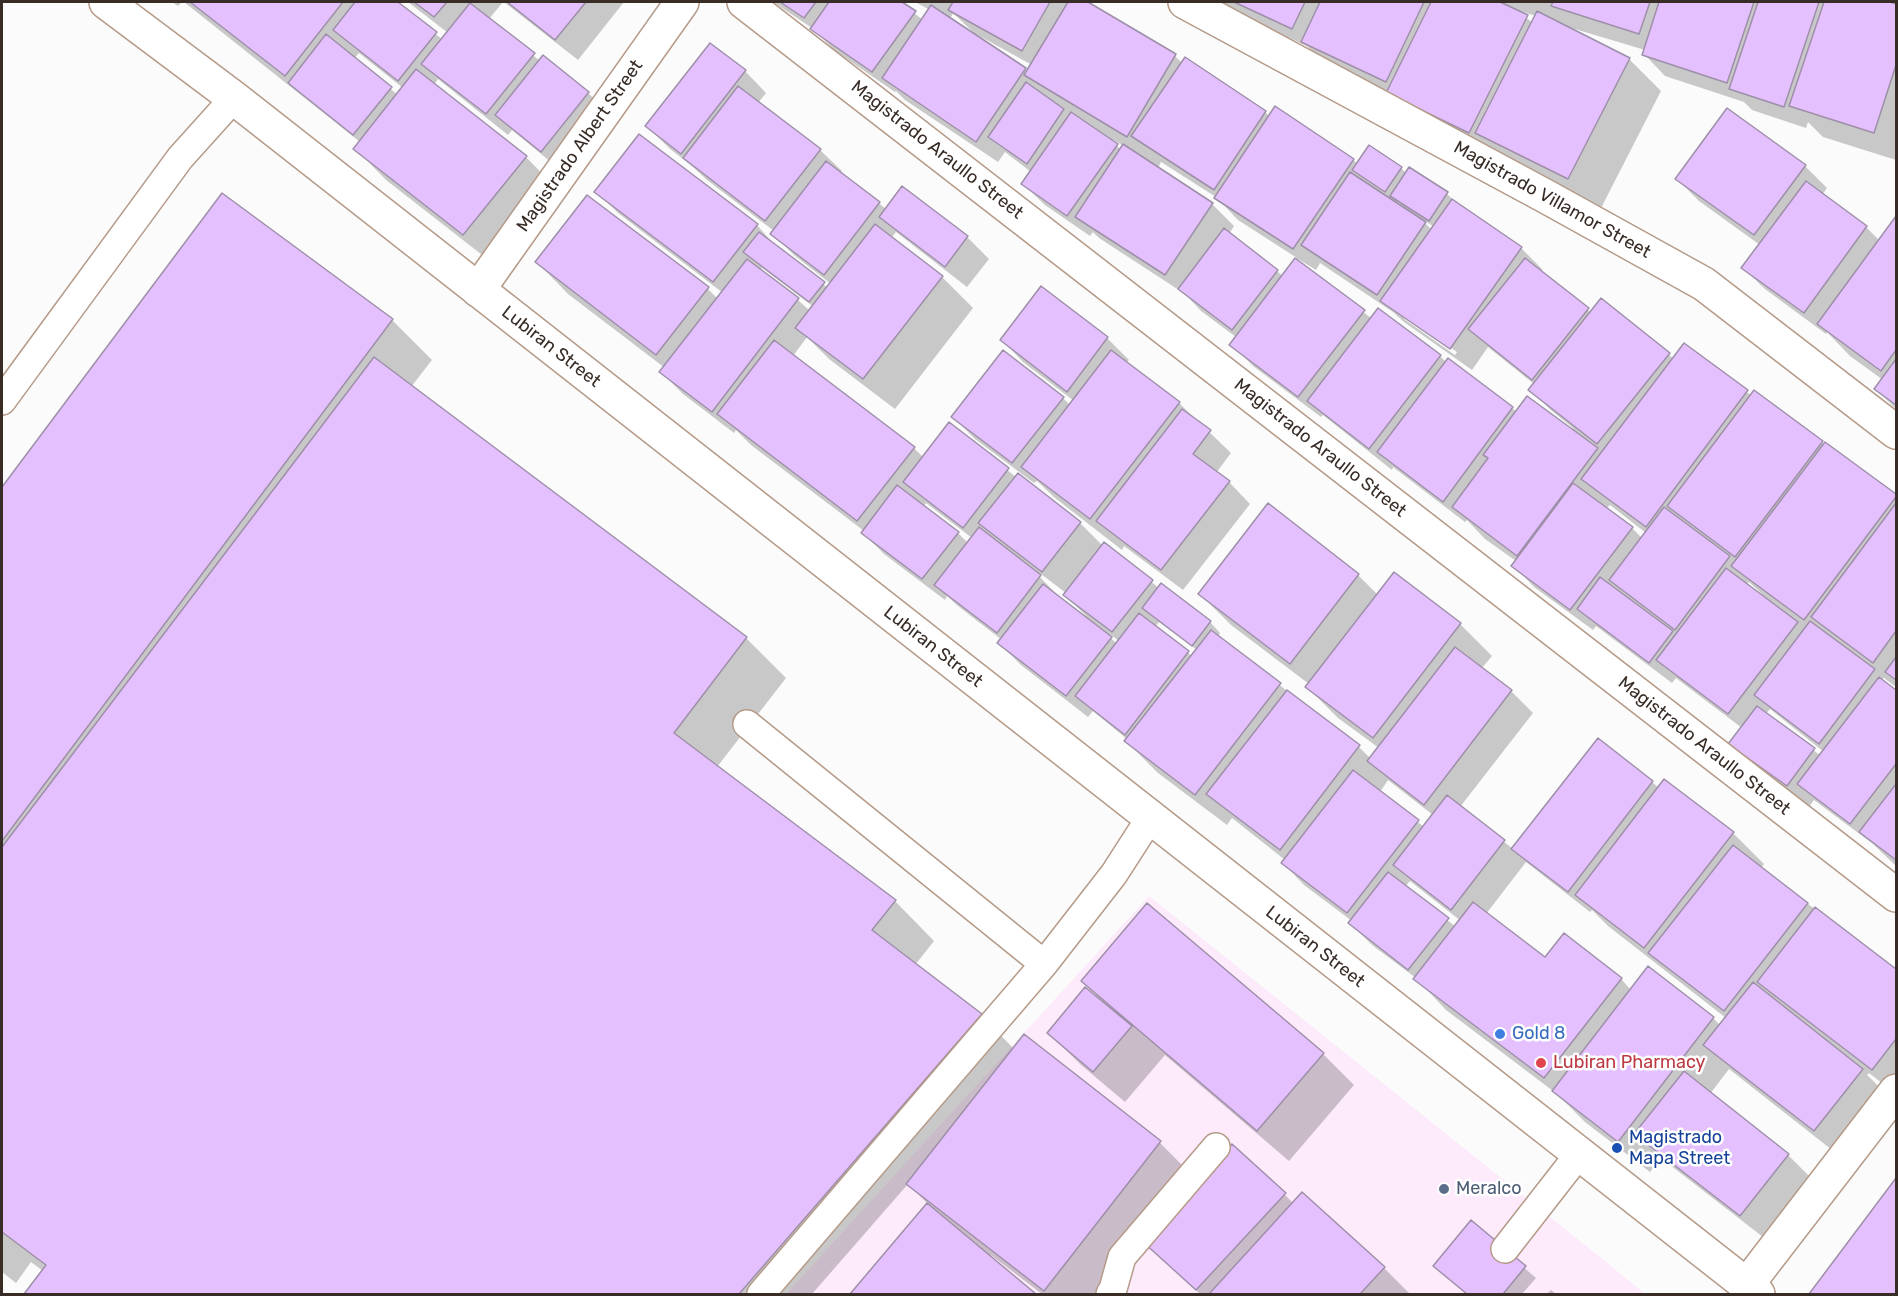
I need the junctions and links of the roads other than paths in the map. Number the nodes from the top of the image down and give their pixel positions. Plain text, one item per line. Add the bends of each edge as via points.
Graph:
1 (106, 2) edge
2 (682, 2) edge
3 (744, 2) edge
4 (1185, 2) edge
5 (234, 98) junction
6 (478, 290) junction
7 (2, 401) edge
8 (1896, 432) edge
9 (747, 723) dead end
10 (1150, 818) junction
11 (1896, 895) edge
12 (1044, 964) junction
13 (1896, 1091) edge
14 (1216, 1147) dead end
15 (1579, 1154) junction
16 (1505, 1249) dead end
17 (1752, 1290) edge
18 (1114, 1293) edge
19 (761, 1294) edge

1 - 5 street, Lubiran Street
2 - 6 street, Magistrado Albert Street
3 - 11 street, Magistrado Araullo Street
4 - 8 street, Magistrado Villamor Street via 1704,284
5 - 6 street, Lubiran Street
5 - 7 lane via 180,158
6 - 10 street, Lubiran Street
9 - 12 lane
10 - 12 lane via 1114,874
10 - 15 street, Lubiran Street
12 - 19 lane
13 - 17 street
14 - 18 lane via 1122,1257
15 - 16 lane
15 - 17 street, Lubiran Street

